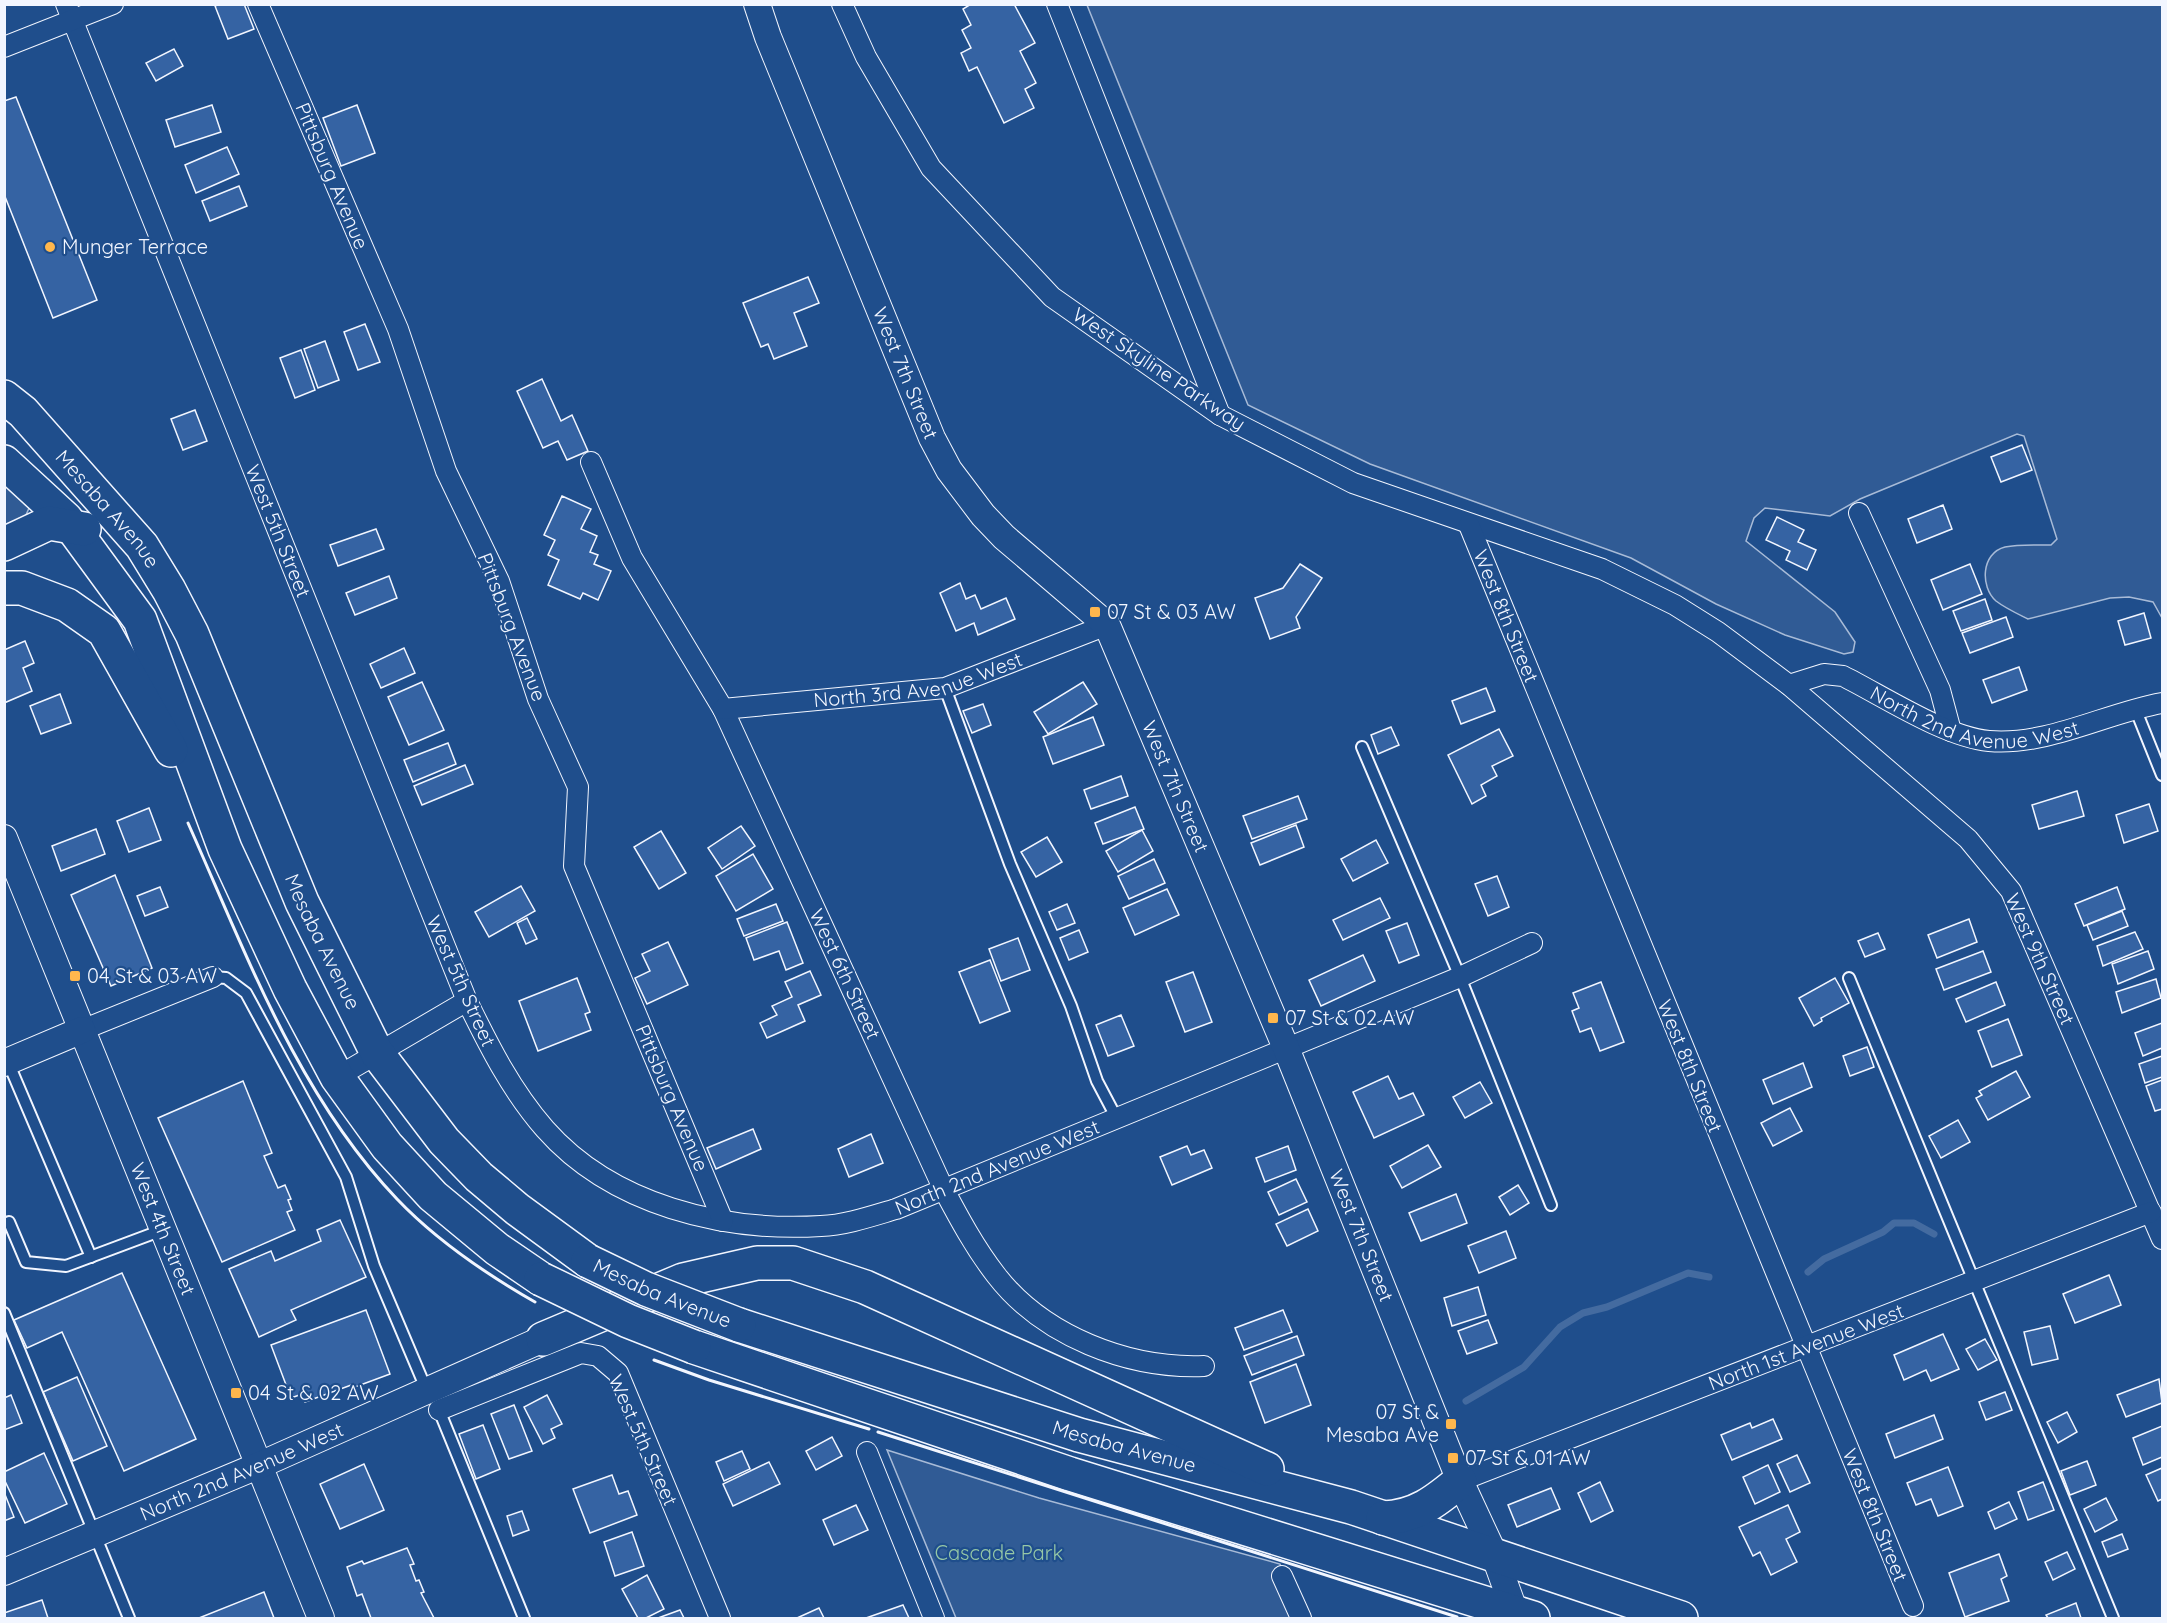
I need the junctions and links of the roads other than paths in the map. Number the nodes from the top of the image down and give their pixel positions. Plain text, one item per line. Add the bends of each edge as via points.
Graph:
1 (113, 4) edge
2 (258, 4) edge
3 (757, 4) edge
4 (842, 4) edge
5 (1057, 4) edge
6 (70, 12) edge
7 (4, 47) edge
8 (4, 397) edge
9 (1220, 415) junction
10 (4, 462) edge
11 (591, 462) dead end
12 (1859, 513) dead end
13 (71, 525) junction
14 (1469, 525) junction
15 (4, 544) edge
16 (4, 588) edge
17 (169, 590) junction
18 (1107, 625) junction
19 (1789, 685) junction
20 (945, 688) junction
21 (2163, 703) edge
22 (2135, 708) junction
23 (723, 709) junction
24 (1951, 731) junction
25 (1362, 747) dead end
26 (2163, 775) edge
27 (4, 838) edge
28 (225, 849) junction
29 (1532, 943) dead end
30 (1460, 976) junction
31 (213, 977) joint
32 (1849, 978) dead end
33 (467, 1000) junction
34 (82, 1030) junction
35 (1286, 1048) junction
36 (377, 1053) junction
37 (494, 1056) joint
38 (6, 1062) edge
39 (337, 1077) junction
40 (1116, 1117) junction
41 (943, 1188) junction
42 (1551, 1205) dead end
43 (2151, 1212) junction
44 (723, 1221) junction
45 (9, 1222) dead end
46 (165, 1228) junction
47 (2163, 1239) edge
48 (91, 1257) junction
49 (1972, 1282) junction
50 (4, 1313) edge
51 (543, 1339) joint
52 (1806, 1348) junction
53 (1204, 1366) dead end
54 (433, 1401) junction
55 (867, 1452) dead end
56 (260, 1465) junction
57 (1461, 1481) junction
58 (1351, 1507) junction
59 (1383, 1518) junction
60 (96, 1534) junction
61 (1494, 1554) junction
62 (4, 1572) edge
63 (1282, 1576) dead end
64 (1913, 1606) dead end
65 (1522, 1617) edge
66 (129, 1618) edge
67 (321, 1618) edge
68 (524, 1618) edge
69 (720, 1618) edge
70 (934, 1618) edge
71 (1301, 1618) edge
72 (1681, 1618) edge
73 (2113, 1618) edge

1 - 6 street
2 - 44 street, Pittsburg Avenue via 398,329 446,471 499,581 538,699 578,787 574,866
3 - 18 street, West 7th Street via 932,438 949,470 1004,537
4 - 9 street, West Skyline Parkway via 866,57 931,168 1052,297
5 - 9 street
6 - 7 street
6 - 33 street, West 5th Street
8 - 17 highway, Mesaba Avenue via 23,412 142,546
9 - 14 street, West Skyline Parkway via 1353,483
10 - 13 highway, Mesaba Avenue
11 - 23 street, West 6th Street via 632,558
12 - 24 street via 1940,690
13 - 15 highway via 49,523
13 - 17 highway via 93,531 138,556
13 - 28 highway, Mesaba Avenue via 140,620
14 - 19 street, West Skyline Parkway via 1602,569 1675,605
14 - 52 street, West 8th Street
16 - 28 highway via 22,588 67,605 104,631
17 - 36 highway, Mesaba Avenue via 192,634 302,902
18 - 20 street, North 3rd Avenue West
18 - 35 street, West 7th Street
19 - 24 street, North 2nd Avenue West via 1824,674 1843,676
19 - 43 street, West 9th Street via 1968,839 2012,891
20 - 23 street, North 3rd Avenue West
20 - 40 lane via 1010,864 1071,1006 1097,1081
21 - 22 street, North 2nd Avenue West
22 - 24 street, North 2nd Avenue West via 2029,739 1989,741
22 - 26 lane
23 - 41 street, West 6th Street
25 - 30 lane
27 - 34 street, West 4th Street
28 - 39 highway, Mesaba Avenue via 290,989
29 - 30 street, North 2nd Avenue West
30 - 35 street, North 2nd Avenue West
30 - 42 lane
31 - 34 street
31 - 54 lane via 226,978 246,993 346,1177 374,1266
32 - 49 lane
33 - 36 street
33 - 37 street, West 5th Street
34 - 38 street
34 - 46 street, West 4th Street
35 - 40 street, North 2nd Avenue West
35 - 57 street, West 7th Street
36 - 39 street
36 - 58 highway, Mesaba Avenue, bridge via 438,1133 479,1177 588,1261 646,1289 739,1325 1079,1435
37 - 44 street, North 2nd Avenue West via 546,1130 575,1155 629,1191 678,1210
38 - 48 lane
39 - 65 highway, Mesaba Avenue, bridge via 387,1146 433,1196 497,1249 541,1279 628,1321 694,1347 1070,1473
40 - 41 street, North 2nd Avenue West
41 - 44 street, North 2nd Avenue West via 896,1209 823,1226
41 - 53 street, West 6th Street via 997,1277 1032,1311 1079,1340 1111,1354 1183,1367
43 - 47 street, West 9th Street
43 - 49 street, North 1st Avenue West
45 - 48 lane via 27,1262 66,1266
46 - 48 lane
46 - 56 street, West 4th Street
49 - 52 street, North 1st Avenue West
49 - 73 lane
50 - 60 lane
51 - 54 street, North 2nd Avenue West
51 - 58 highway via 683,1280 757,1263 793,1263 865,1287
52 - 57 street, North 1st Avenue West
52 - 64 street, West 8th Street
54 - 56 street, North 2nd Avenue West
54 - 68 lane
54 - 69 street, West 5th Street via 581,1353 598,1356 618,1373
55 - 70 street
56 - 60 street, North 2nd Avenue West
56 - 67 street, West 4th Street
57 - 59 highway via 1417,1512
57 - 61 street, West 7th Street
58 - 59 highway, Mesaba Avenue
59 - 61 highway, Mesaba Avenue
60 - 62 street, North 2nd Avenue West
60 - 66 lane
61 - 65 street, West 7th Street
61 - 72 highway, Mesaba Avenue
63 - 71 street

